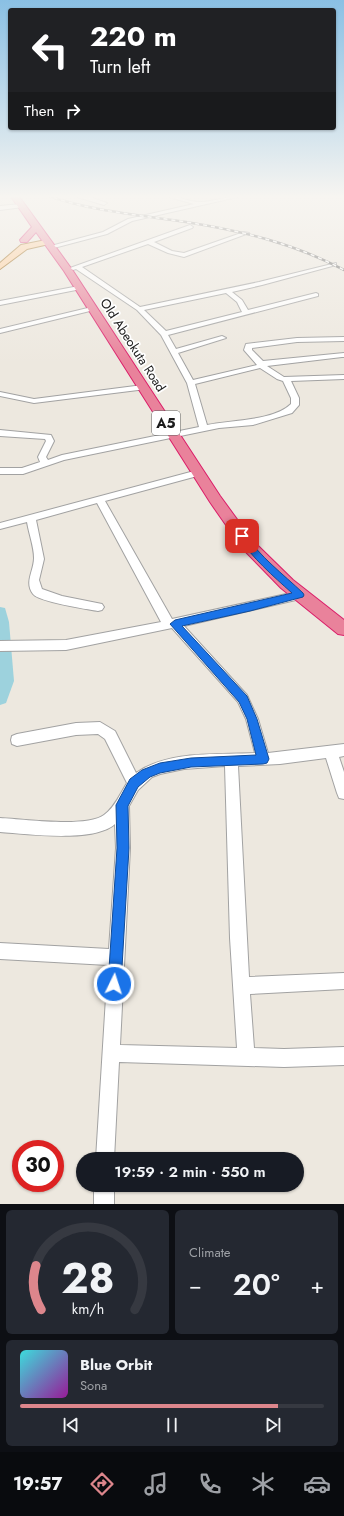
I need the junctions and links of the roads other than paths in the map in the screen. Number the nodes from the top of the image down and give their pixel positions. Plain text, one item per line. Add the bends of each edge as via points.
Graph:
1 (11, 251) edge
2 (19, 251) edge
3 (56, 251) edge
4 (124, 251) edge
5 (168, 251) edge
6 (195, 251) edge
7 (0, 260) edge
8 (334, 264) dead end
9 (0, 267) edge
10 (72, 268) junction
11 (79, 288) junction
12 (227, 291) junction
13 (316, 295) dead end
14 (0, 303) edge
15 (92, 308) junction
16 (139, 309) junction
17 (246, 312) junction
18 (0, 331) edge
19 (164, 334) junction
20 (222, 338) dead end
21 (344, 339) edge
22 (174, 352) junction
23 (342, 355) dead end
24 (261, 365) junction
25 (344, 377) edge
26 (286, 379) junction
27 (191, 383) junction
28 (143, 387) junction
29 (0, 394) edge
30 (204, 429) junction
31 (0, 433) edge
32 (174, 435) junction
33 (46, 464) junction
34 (0, 471) edge
35 (198, 473) junction
36 (99, 499) junction
37 (31, 517) junction
38 (0, 526) edge
39 (300, 595) junction
40 (98, 607) dead end
41 (172, 624) junction
42 (344, 629) edge
43 (5, 646) edge
44 (17, 740) dead end
45 (337, 751) edge
46 (263, 759) junction
47 (231, 761) junction
48 (134, 783) junction
49 (344, 793) edge
50 (122, 805) junction
51 (0, 825) edge
52 (0, 951) edge
53 (116, 957) junction
54 (344, 981) edge
55 (241, 986) junction
56 (110, 1053) junction
57 (344, 1056) edge
58 (246, 1057) junction
59 (104, 1152) edge
60 (104, 1192) edge
61 (104, 1204) edge

1 - 7 main road
2 - 9 main road
3 - 10 highway, Old Abeokuta Road / A5
4 - 10 street
5 - 6 street via 184,255
8 - 12 street
10 - 11 highway, Old Abeokuta Road / A5
10 - 16 street
11 - 14 street
11 - 15 highway, Old Abeokuta Road / A5
12 - 16 street
12 - 17 street via 240,301
13 - 17 street
15 - 18 street
15 - 28 highway, Old Abeokuta Road / A5
16 - 19 street
17 - 19 street
19 - 22 street
20 - 22 street
21 - 24 street via 297,340 249,346 248,350
22 - 27 street
23 - 24 street
24 - 26 street via 276,377
24 - 27 street
25 - 26 street
26 - 30 street via 296,401 289,410 253,422
27 - 30 street
28 - 29 street via 34,401
28 - 32 highway, Old Abeokuta Road / A5
30 - 32 street
31 - 33 street via 48,437 50,441 42,457
32 - 33 street via 62,458
32 - 35 highway, Old Abeokuta Road / A5
33 - 34 street via 18,471
35 - 36 street
35 - 39 highway, Old Abeokuta Road / A5 via 247,544
36 - 37 street
36 - 41 street
37 - 38 street
37 - 40 street via 39,559 34,580 37,591 62,600
39 - 41 street
39 - 42 highway, Old Abeokuta Road / A5
41 - 43 street via 66,645
41 - 46 street via 243,699 252,719
44 - 48 street via 76,729 100,728 110,734
45 - 46 street
45 - 49 street
46 - 47 street
47 - 48 street via 191,762 160,768 146,773
47 - 55 street
48 - 50 street
50 - 51 street via 108,821 90,828
50 - 53 street via 123,848
52 - 53 street
53 - 56 street
54 - 55 street
55 - 58 street
56 - 58 street
56 - 59 street
57 - 58 street
60 - 61 street

